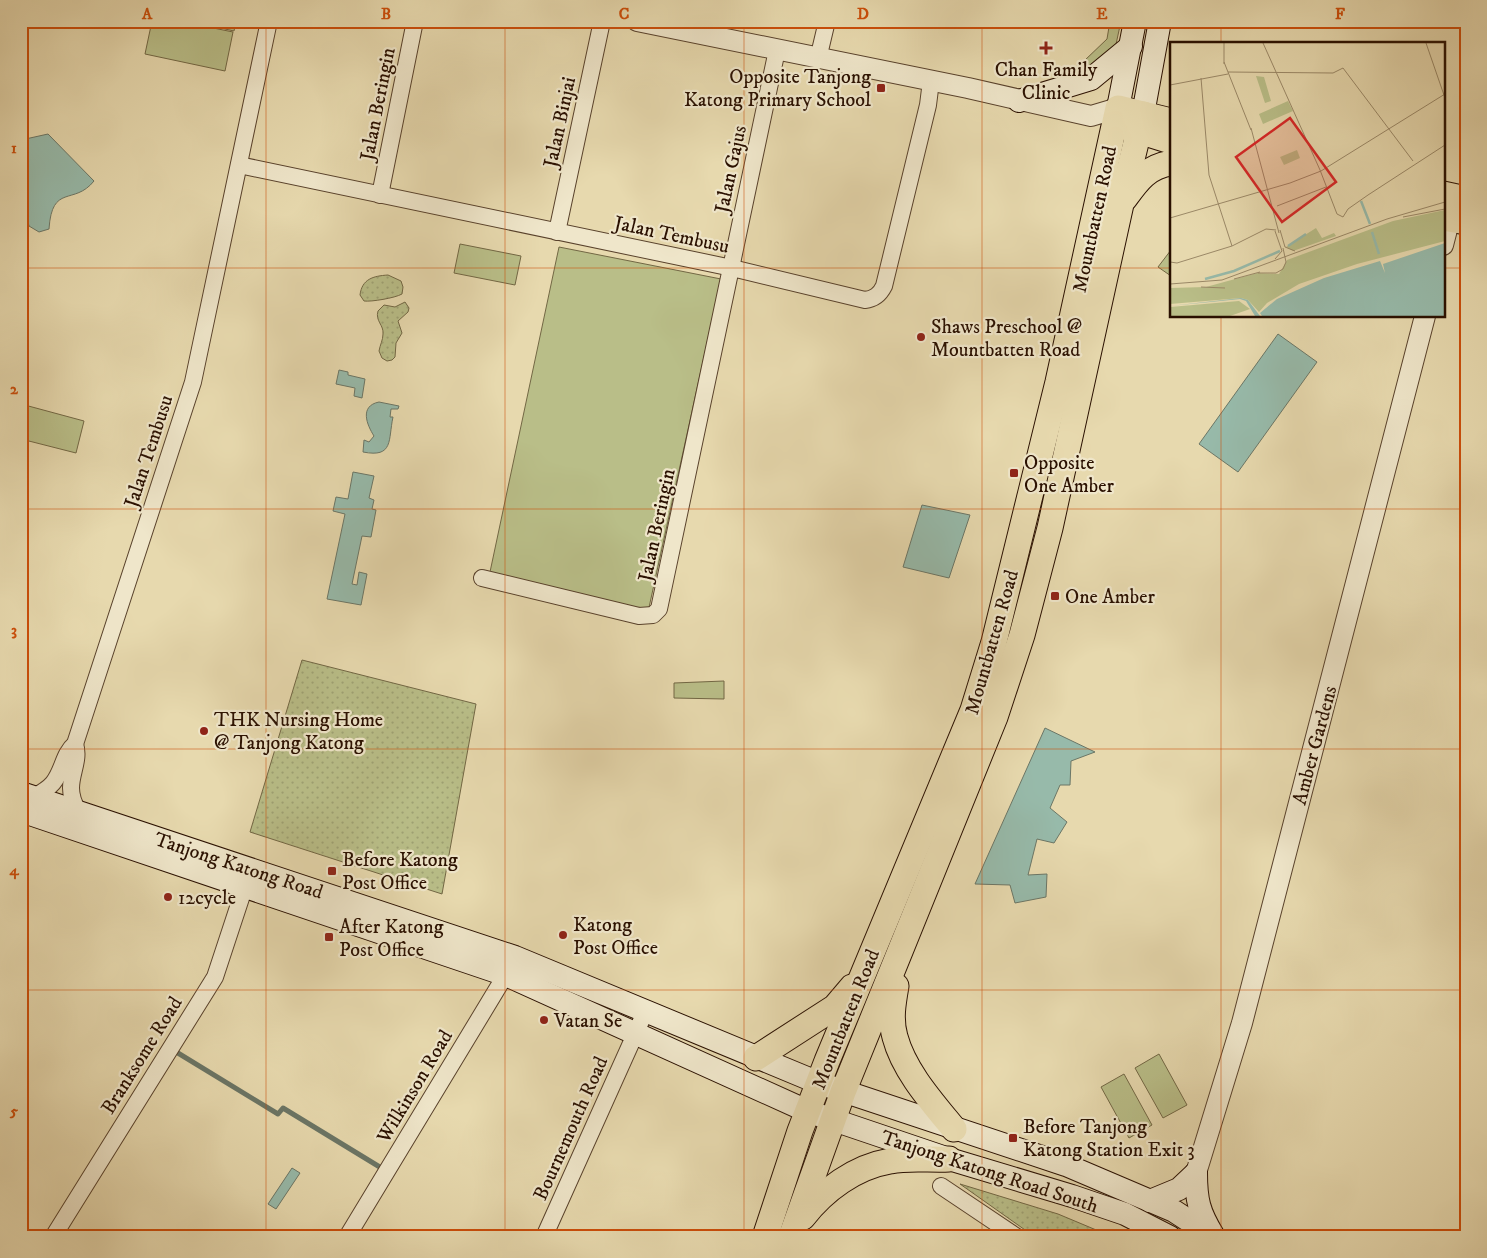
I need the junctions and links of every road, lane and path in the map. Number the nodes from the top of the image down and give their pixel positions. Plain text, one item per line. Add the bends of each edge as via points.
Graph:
1 (269, 21) edge
2 (415, 21) edge
3 (602, 21) edge
4 (637, 21) edge
5 (827, 21) edge
6 (1135, 21) edge
7 (1160, 21) edge
8 (1131, 46) junction
9 (777, 50) junction
10 (818, 59) junction
11 (931, 81) junction
12 (1019, 100) junction
13 (1111, 116) junction
14 (1170, 121) edge
15 (1141, 122) junction
16 (1170, 140) edge
17 (1170, 163) edge
18 (239, 165) junction
19 (380, 195) junction
20 (1121, 204) junction
21 (1454, 208) edge
22 (557, 232) junction
23 (1444, 242) edge
24 (732, 268) junction
25 (1424, 318) edge
26 (482, 578) dead end
27 (75, 744) junction
28 (25, 807) edge
29 (78, 812) junction
30 (245, 886) junction
31 (511, 966) junction
32 (896, 966) junction
33 (864, 973) junction
34 (646, 1010) junction
35 (636, 1033) junction
36 (756, 1058) junction
37 (819, 1083) junction
38 (843, 1092) junction
39 (807, 1111) junction
40 (832, 1120) junction
41 (954, 1129) junction
42 (949, 1159) junction
43 (1196, 1173) junction
44 (941, 1186) dead end
45 (1150, 1201) junction
46 (793, 1233) edge
47 (1214, 1236) edge
48 (53, 1237) edge
49 (347, 1237) edge
50 (544, 1237) edge
51 (765, 1237) edge
52 (1017, 1237) edge
53 (1170, 1237) edge

1 - 18 street, Jalan Tembusu
2 - 19 street, Jalan Beringin
3 - 22 street, Jalan Binjai
4 - 9 street
5 - 10 street
6 - 8 main road, Mountbatten Road
7 - 15 main road, Mountbatten Road
8 - 12 main road via 1091,79
8 - 13 main road, Mountbatten Road
9 - 10 street
9 - 24 street, Jalan Gajus
10 - 11 street
11 - 12 street
11 - 24 street, Jalan Tembusu via 884,286 876,297 865,300
12 - 13 street via 1091,116
13 - 15 main road
13 - 33 main road, Mountbatten Road via 1058,382 994,642 973,710
14 - 15 main road
15 - 16 main road
15 - 20 main road, Mountbatten Road
17 - 20 main road via 1152,168 1142,175
18 - 19 street, Jalan Tembusu
18 - 27 street, Jalan Tembusu via 193,382
19 - 22 street, Jalan Tembusu
20 - 32 main road, Mountbatten Road via 1054,508 1022,635 995,717
21 - 23 street
22 - 24 street, Jalan Tembusu
24 - 26 street, Jalan Beringin via 659,609 646,617
25 - 43 street, Amber Gardens via 1242,1023
27 - 28 street via 54,782
27 - 29 street via 78,757 71,788
28 - 29 main road, Tanjong Katong Road
28 - 30 main road, Tanjong Katong Road
29 - 31 main road, Tanjong Katong Road
30 - 31 main road, Tanjong Katong Road
30 - 48 street, Branksome Road via 215,977
31 - 34 main road, Tanjong Katong Road
31 - 35 main road, Tanjong Katong Road
31 - 49 street, Wilkinson Road
32 - 38 main road, Mountbatten Road
32 - 41 main road via 892,1010 894,1036 929,1099
33 - 36 main road via 835,1007
33 - 37 main road, Mountbatten Road
34 - 35 street, Bournemouth Road
34 - 36 main road, Tanjong Katong Road
35 - 39 main road, Tanjong Katong Road
35 - 50 street, Bournemouth Road
36 - 37 main road, Tanjong Katong Road
37 - 38 main road, Tanjong Katong Road South
37 - 39 main road, Mountbatten Road
38 - 40 main road, Mountbatten Road
38 - 41 main road, Tanjong Katong Road South
39 - 40 main road, Tanjong Katong Road South
39 - 51 main road, Mountbatten Road
40 - 42 main road, Tanjong Katong Road South
40 - 46 main road, Mountbatten Road
41 - 45 main road, Tanjong Katong Road South via 1066,1165
42 - 46 main road via 890,1161 858,1172 835,1184 813,1204
42 - 53 main road, Tanjong Katong Road South via 1125,1214
43 - 45 main road via 1179,1189
43 - 47 main road via 1200,1215
44 - 52 street
45 - 47 main road, Tanjong Katong Road South via 1174,1211

